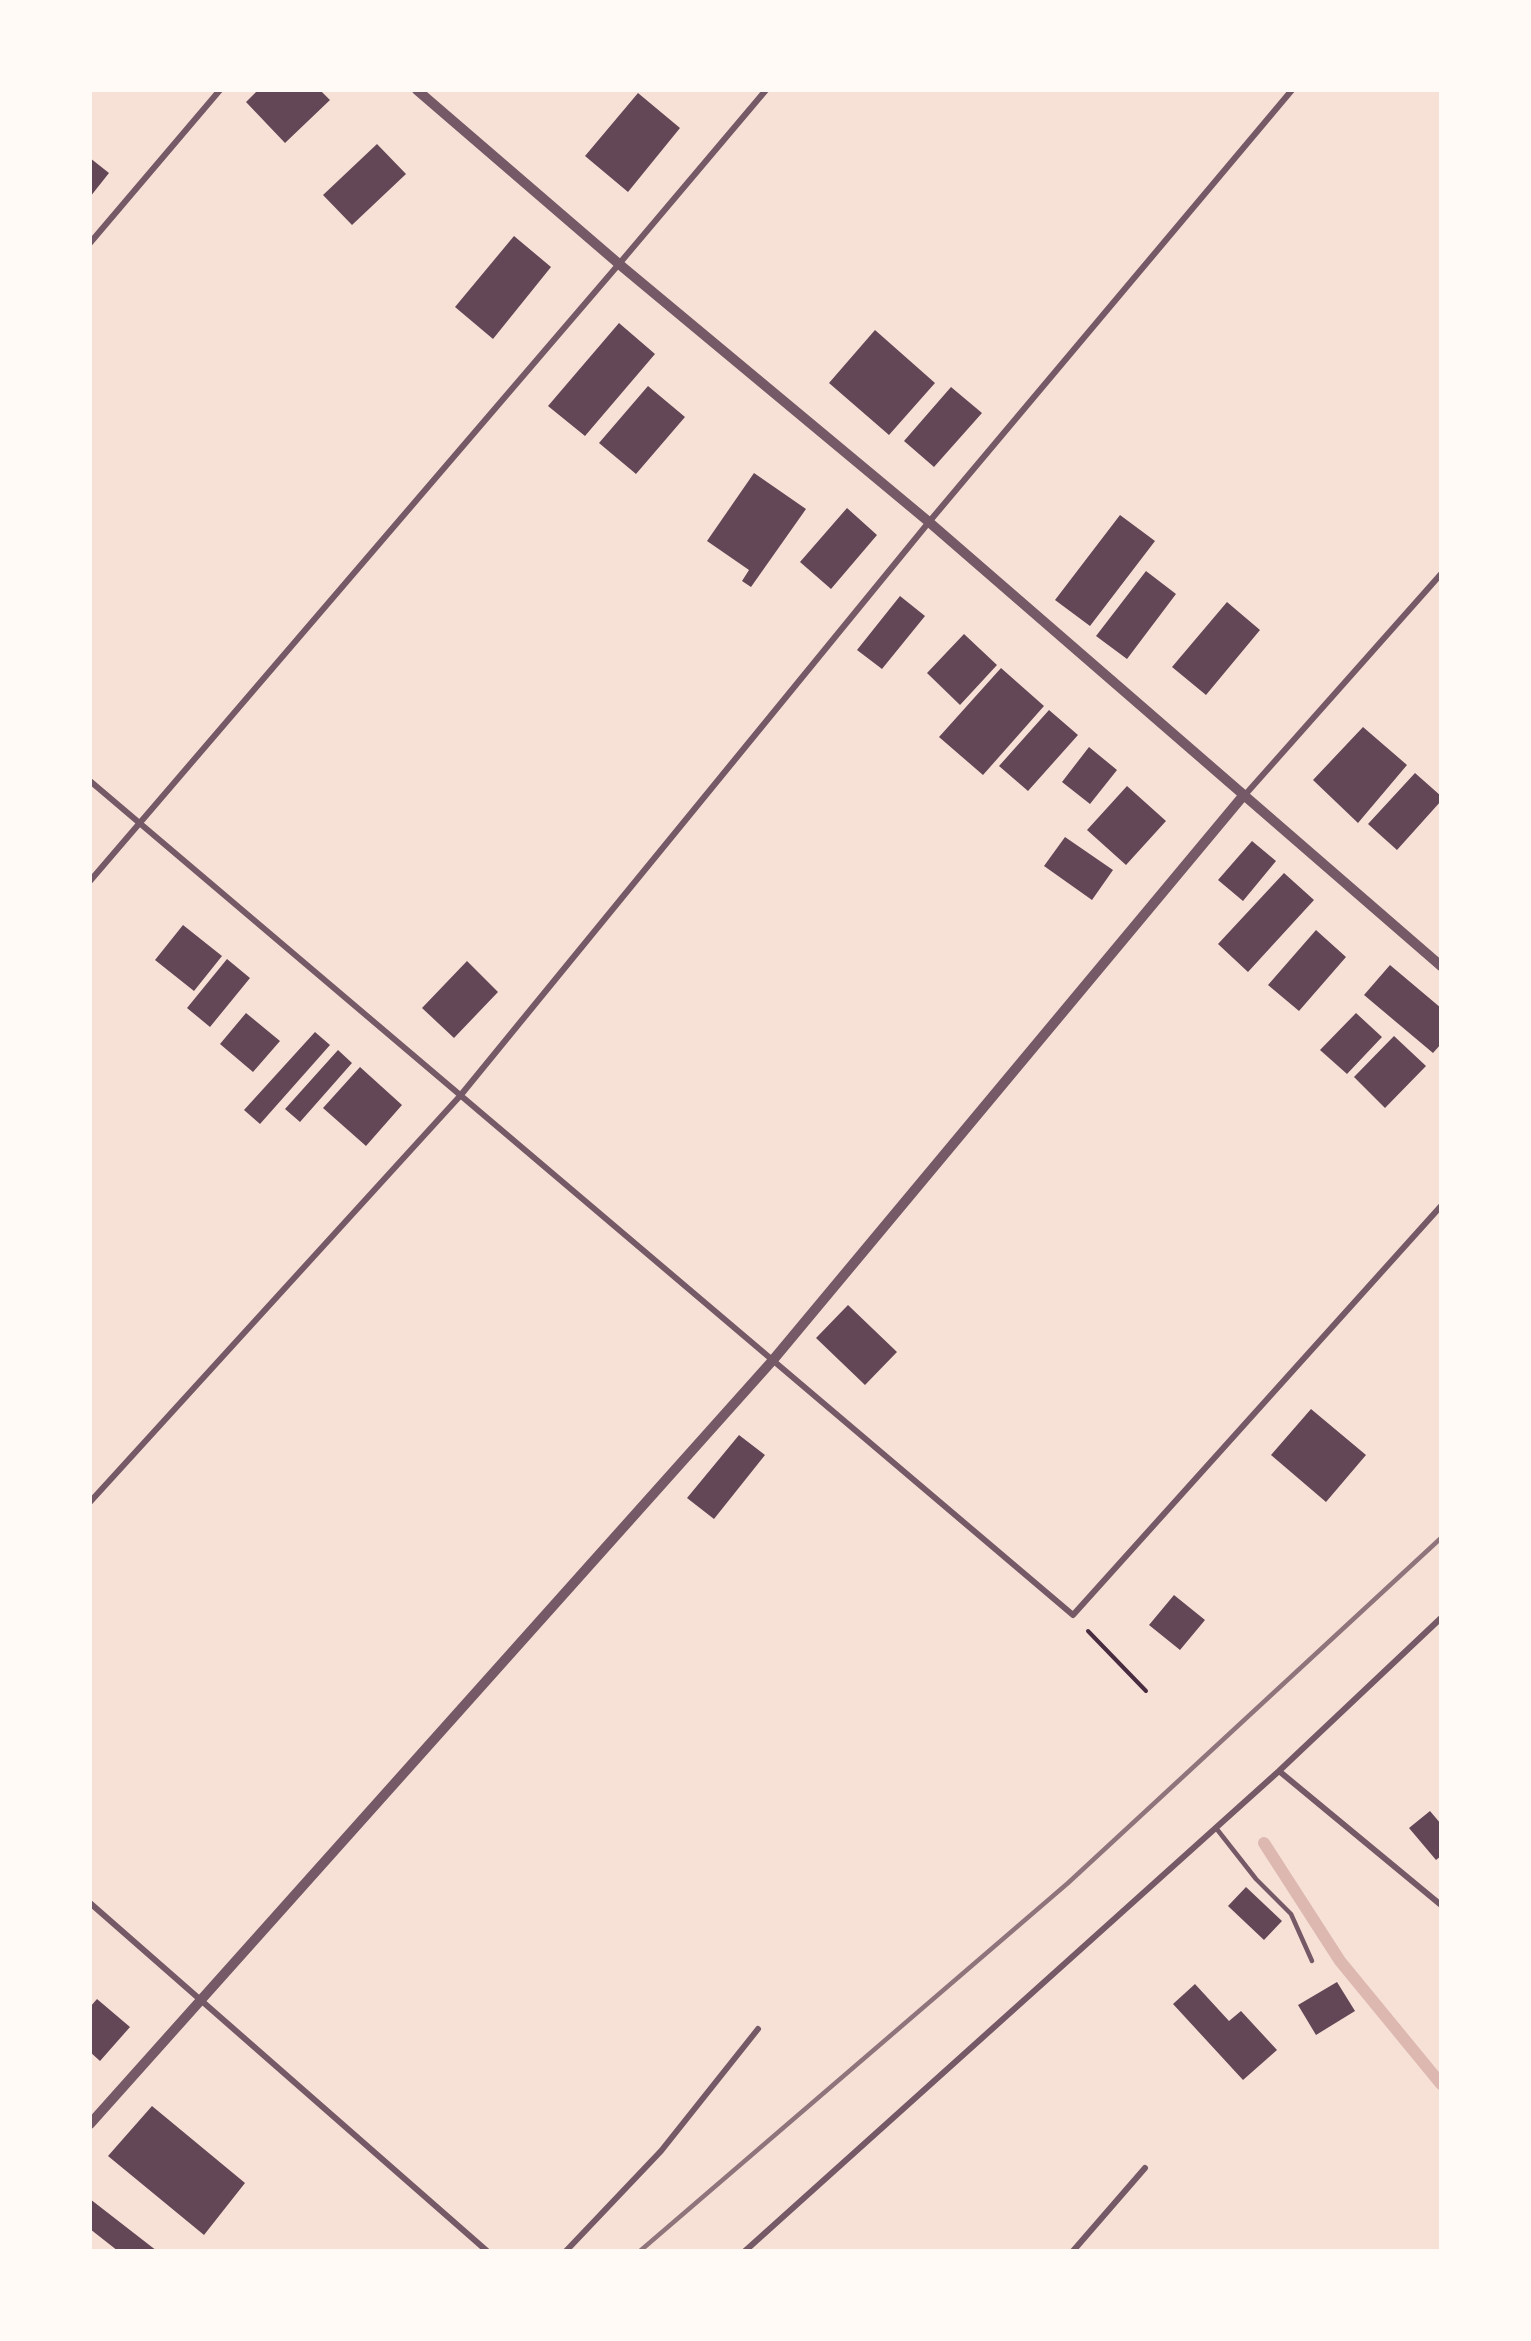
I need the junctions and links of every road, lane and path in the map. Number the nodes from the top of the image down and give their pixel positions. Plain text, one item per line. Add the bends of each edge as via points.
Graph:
1 (219, 90) edge
2 (417, 90) edge
3 (766, 90) edge
4 (1292, 90) edge
5 (90, 243) edge
6 (620, 264) junction
7 (929, 522) junction
8 (1441, 574) edge
9 (90, 781) edge
10 (1243, 796) junction
11 (139, 823) junction
12 (90, 881) edge
13 (1441, 966) edge
14 (460, 1096) junction
15 (1441, 1206) edge
16 (772, 1360) junction
17 (90, 1502) edge
18 (1073, 1615) junction
19 (1441, 1618) edge
20 (1146, 1691) dead end
21 (1279, 1771) junction
22 (1216, 1828) junction
23 (90, 1903) edge
24 (1441, 1905) edge
25 (1312, 1960) dead end
26 (201, 2000) junction
27 (758, 2029) dead end
28 (90, 2124) edge
29 (1144, 2168) dead end
30 (487, 2251) edge
31 (566, 2251) edge
32 (745, 2251) edge
33 (1073, 2251) edge

1 - 5 street
2 - 6 street
3 - 6 street
4 - 7 street
6 - 7 street
6 - 11 street
7 - 10 street
7 - 14 street
8 - 10 street
9 - 11 street
10 - 13 street
10 - 16 street
11 - 12 street
11 - 14 street
14 - 16 street
14 - 17 street
15 - 18 street
16 - 18 street
16 - 26 street
18 - 20 path
19 - 21 street
21 - 22 street
21 - 24 street
22 - 25 lane via 1256,1879 1291,1914
22 - 32 street
23 - 26 street
26 - 28 street
26 - 30 street
27 - 31 street via 661,2151
29 - 33 street

